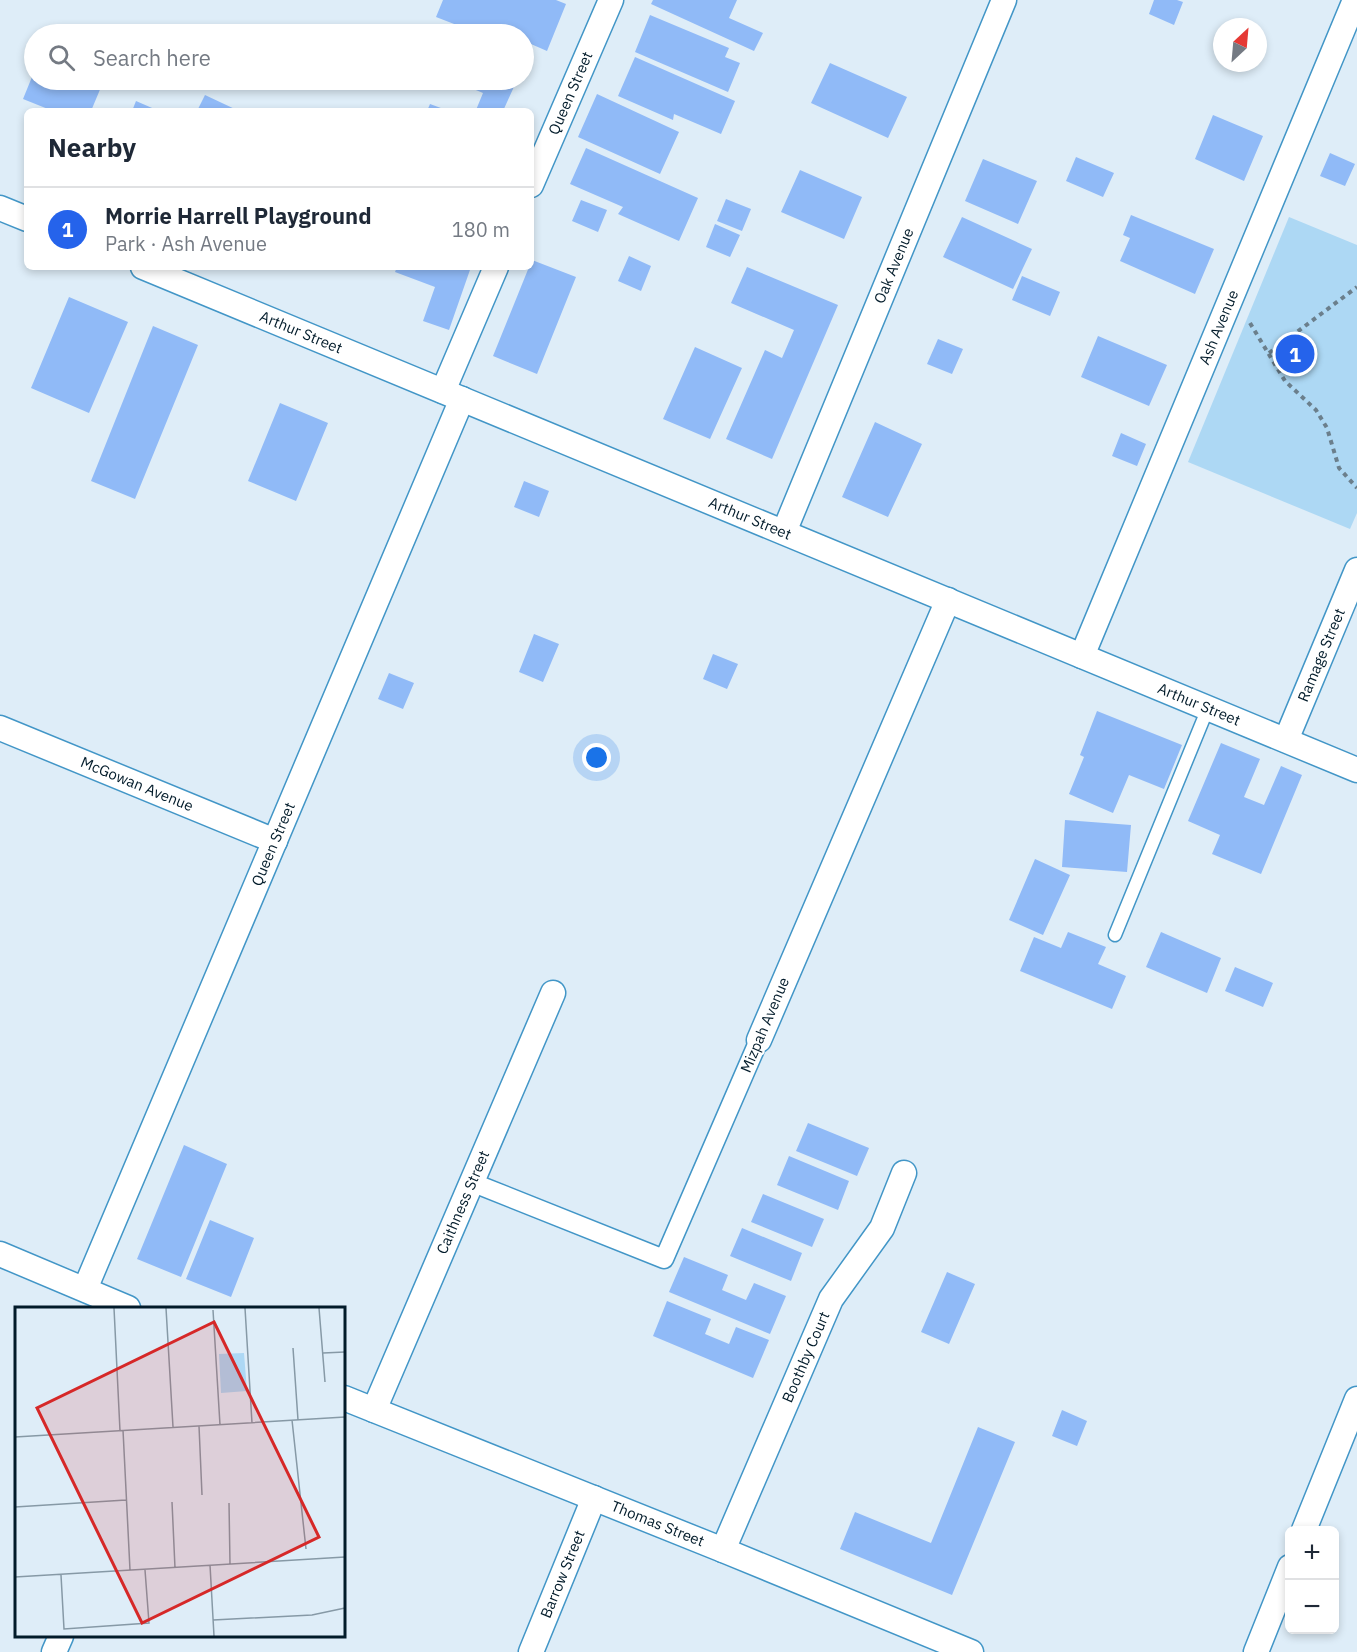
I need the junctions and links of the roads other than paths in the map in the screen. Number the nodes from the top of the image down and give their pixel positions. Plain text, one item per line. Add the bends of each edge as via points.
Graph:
1 (610, 0) edge
2 (1004, 0) edge
3 (1354, 0) edge
4 (534, 178) edge
5 (0, 208) edge
6 (24, 218) edge
7 (150, 270) edge
8 (495, 270) edge
9 (452, 395) junction
10 (784, 532) junction
11 (1357, 570) edge
12 (948, 600) junction
13 (1082, 656) junction
14 (1208, 708) junction
15 (0, 728) edge
16 (1286, 740) junction
17 (1357, 770) edge
18 (275, 841) junction
19 (1115, 935) dead end
20 (553, 993) dead end
21 (759, 1040) joint
22 (904, 1173) dead end
23 (471, 1182) junction
24 (0, 1254) edge
25 (85, 1289) junction
26 (126, 1307) edge
27 (345, 1398) edge
28 (1357, 1399) edge
29 (374, 1410) junction
30 (594, 1498) junction
31 (1306, 1526) edge
32 (723, 1550) junction
33 (1285, 1580) edge
34 (60, 1637) edge
35 (54, 1652) edge
36 (531, 1652) edge
37 (970, 1652) edge
38 (1256, 1652) edge

1 - 4 street, Queen Street
2 - 10 street, Oak Avenue
3 - 13 street, Ash Avenue
5 - 6 street
7 - 9 street, Arthur Street
8 - 9 street, Queen Street
9 - 10 street, Arthur Street
9 - 18 street, Queen Street
10 - 12 street, Arthur Street
11 - 16 street, Ramage Street
12 - 13 street, Arthur Street
12 - 21 street, Mizpah Avenue
13 - 14 street, Arthur Street
14 - 16 street, Arthur Street
14 - 19 lane
15 - 18 street, McGowan Avenue
16 - 17 street, Arthur Street
18 - 25 street, Queen Street
20 - 23 street, Caithness Street
21 - 23 street, Mizpah Avenue via 664,1259
22 - 32 street, Boothby Court via 882,1228 831,1299
23 - 29 street, Caithness Street
24 - 25 street
25 - 26 street
27 - 29 street, Thomas Street
28 - 31 street
29 - 30 street, Thomas Street
30 - 32 street, Thomas Street
30 - 36 street, Barrow Street
32 - 37 street, Thomas Street
33 - 38 street
34 - 35 street

